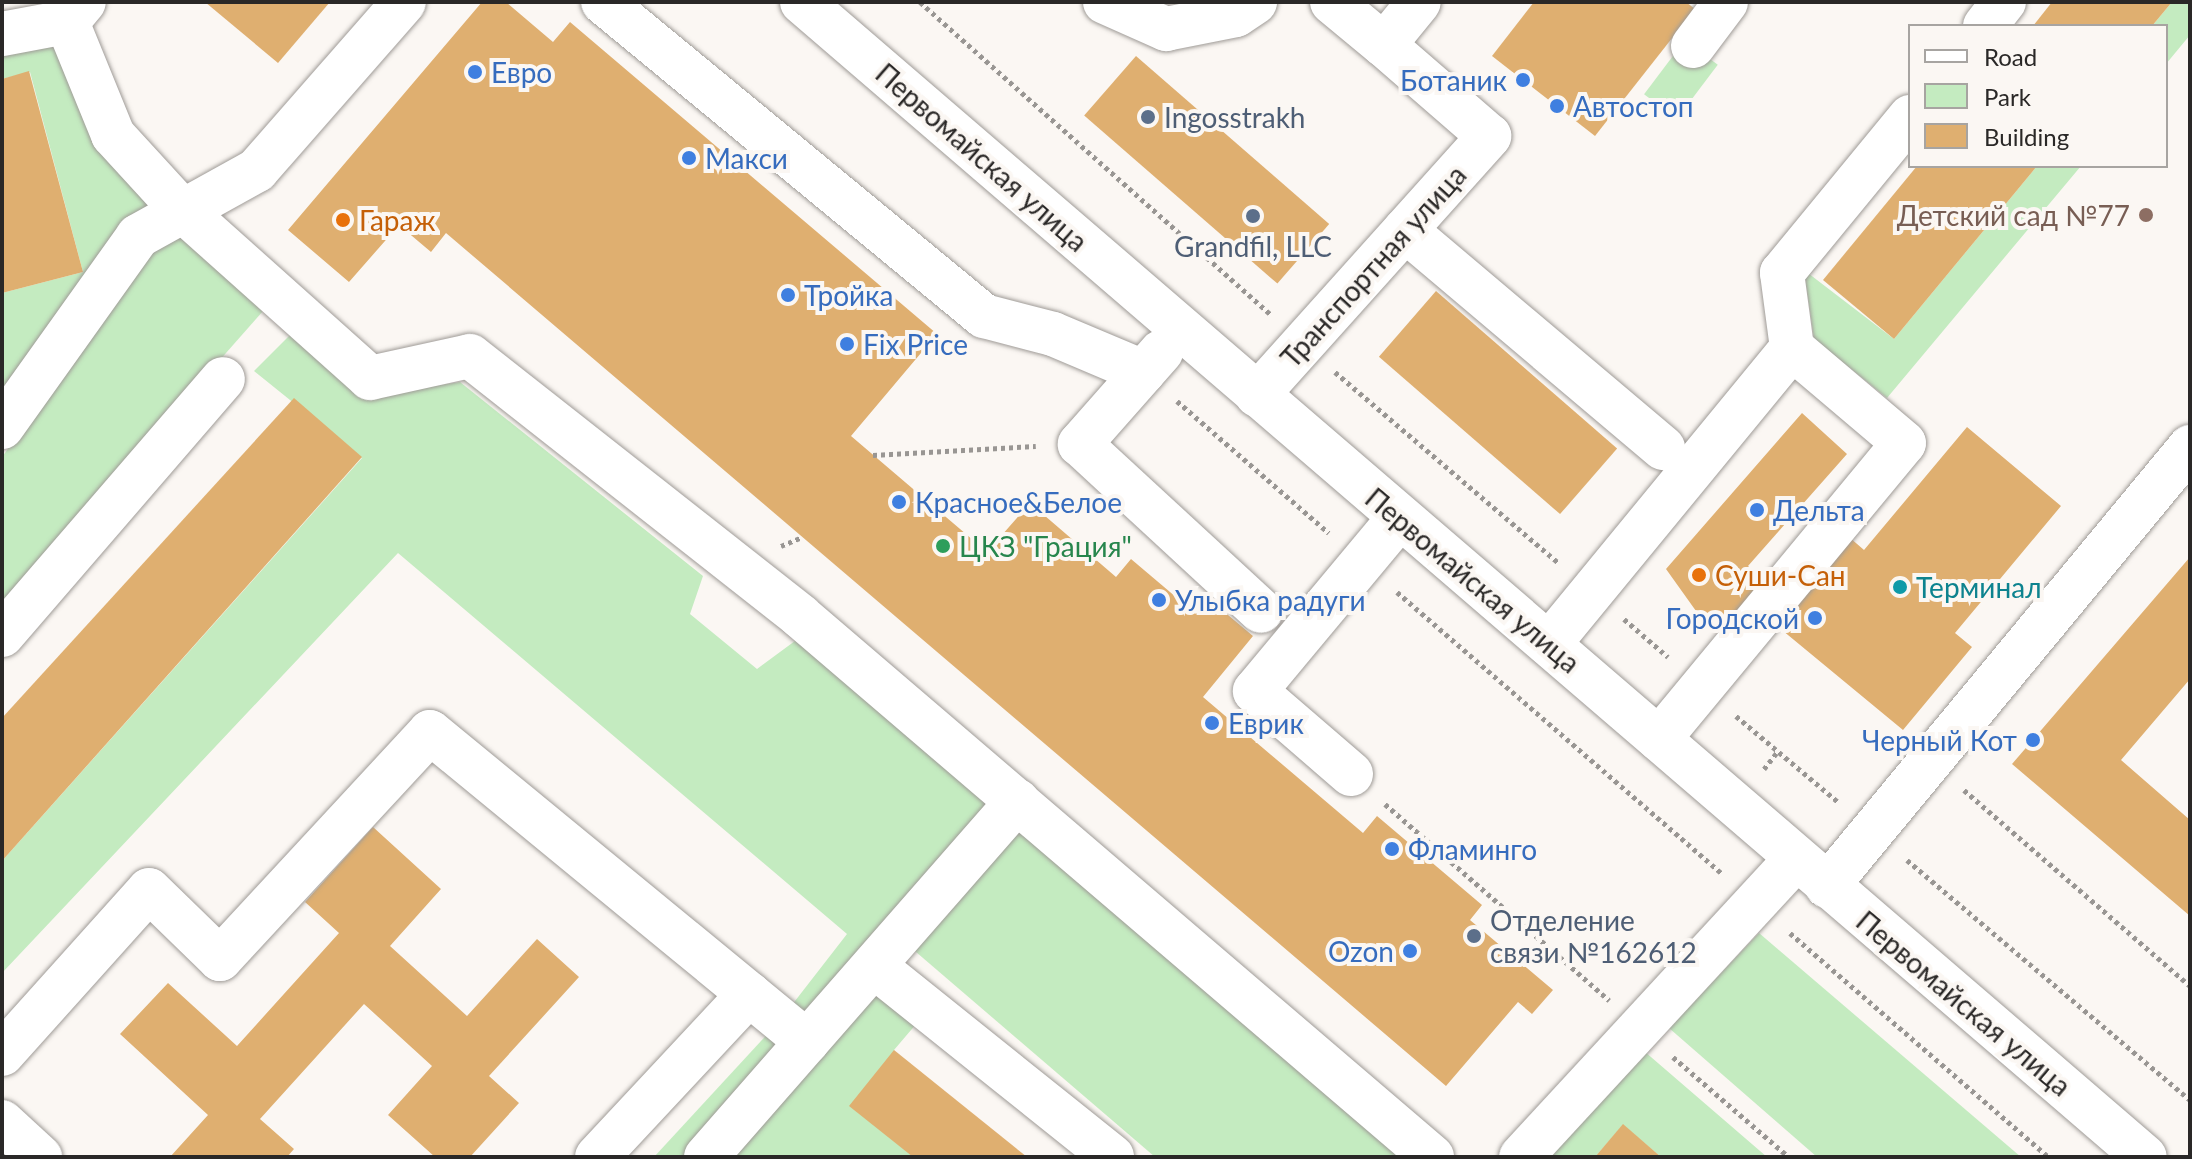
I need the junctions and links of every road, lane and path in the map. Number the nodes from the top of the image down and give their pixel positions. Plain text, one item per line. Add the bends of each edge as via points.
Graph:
1 (404, 2) edge
2 (603, 2) edge
3 (802, 2) edge
4 (920, 2) edge
5 (1105, 2) edge
6 (1255, 2) edge
7 (1332, 2) edge
8 (1419, 2) edge
9 (1726, 2) edge
10 (2004, 2) edge
11 (76, 12) edge
12 (1987, 24) edge
13 (2, 34) edge
14 (1384, 45) junction
15 (1693, 46) dead end
16 (1908, 119) edge
17 (180, 208) junction
18 (1405, 230) junction
19 (1181, 330) junction
20 (1304, 345) junction
21 (1792, 348) junction
22 (1143, 372) junction
23 (223, 379) dead end
24 (1257, 395) junction
25 (2, 427) edge
26 (1080, 444) junction
27 (2190, 447) edge
28 (1663, 448) dead end
29 (873, 455) dead end
30 (1399, 518) junction
31 (1363, 562) junction
32 (1592, 591) junction
33 (1261, 611) dead end
34 (2, 635) edge
35 (1549, 644) junction
36 (1659, 739) junction
37 (1931, 762) junction
38 (1351, 774) joint
39 (1018, 801) junction
40 (1812, 872) junction
41 (1755, 903) junction
42 (874, 966) junction
43 (2190, 986) edge
44 (749, 994) junction
45 (1640, 1028) junction
46 (807, 1042) junction
47 (2, 1054) edge
48 (2, 1122) edge
49 (40, 1157) edge
50 (597, 1157) edge
51 (706, 1157) edge
52 (1112, 1157) edge
53 (1432, 1157) edge
54 (1521, 1157) edge
55 (1789, 1157) edge
56 (2049, 1157) edge
57 (2145, 1157) edge

1 - 17 street via 257,170
2 - 22 street via 984,316 1053,334
3 - 19 street, Первомайская улица
4 - 20 path
5 - 6 street via 1166,29 1236,15
7 - 14 street
8 - 14 street
9 - 15 street
10 - 12 street
11 - 13 street
11 - 17 street via 113,135
14 - 18 street, Транспортная улица via 1489,136
16 - 21 street via 1782,273
17 - 25 street via 138,236
17 - 39 street via 370,378 470,356 800,616
18 - 20 street, Транспортная улица
18 - 28 street
19 - 22 street
19 - 24 street, Первомайская улица
20 - 24 street, Транспортная улица
20 - 32 path
21 - 32 street
21 - 36 street via 1904,443
22 - 26 street
22 - 31 path
23 - 34 street
24 - 30 street, Первомайская улица
26 - 29 path
26 - 33 street
27 - 37 street
30 - 31 street
30 - 35 street, Первомайская улица
31 - 38 street via 1255,691
31 - 41 path
32 - 35 street
35 - 36 street, Первомайская улица
36 - 40 street, Первомайская улица
37 - 40 street
37 - 43 path
38 - 45 path
39 - 42 street
39 - 53 street
40 - 41 street
40 - 57 street, Первомайская улица
41 - 45 street
41 - 56 path
42 - 46 street
42 - 52 street
44 - 46 street
44 - 47 street via 430,732 220,959 149,890
44 - 50 street
45 - 54 street
45 - 55 path
46 - 51 street
48 - 49 street

